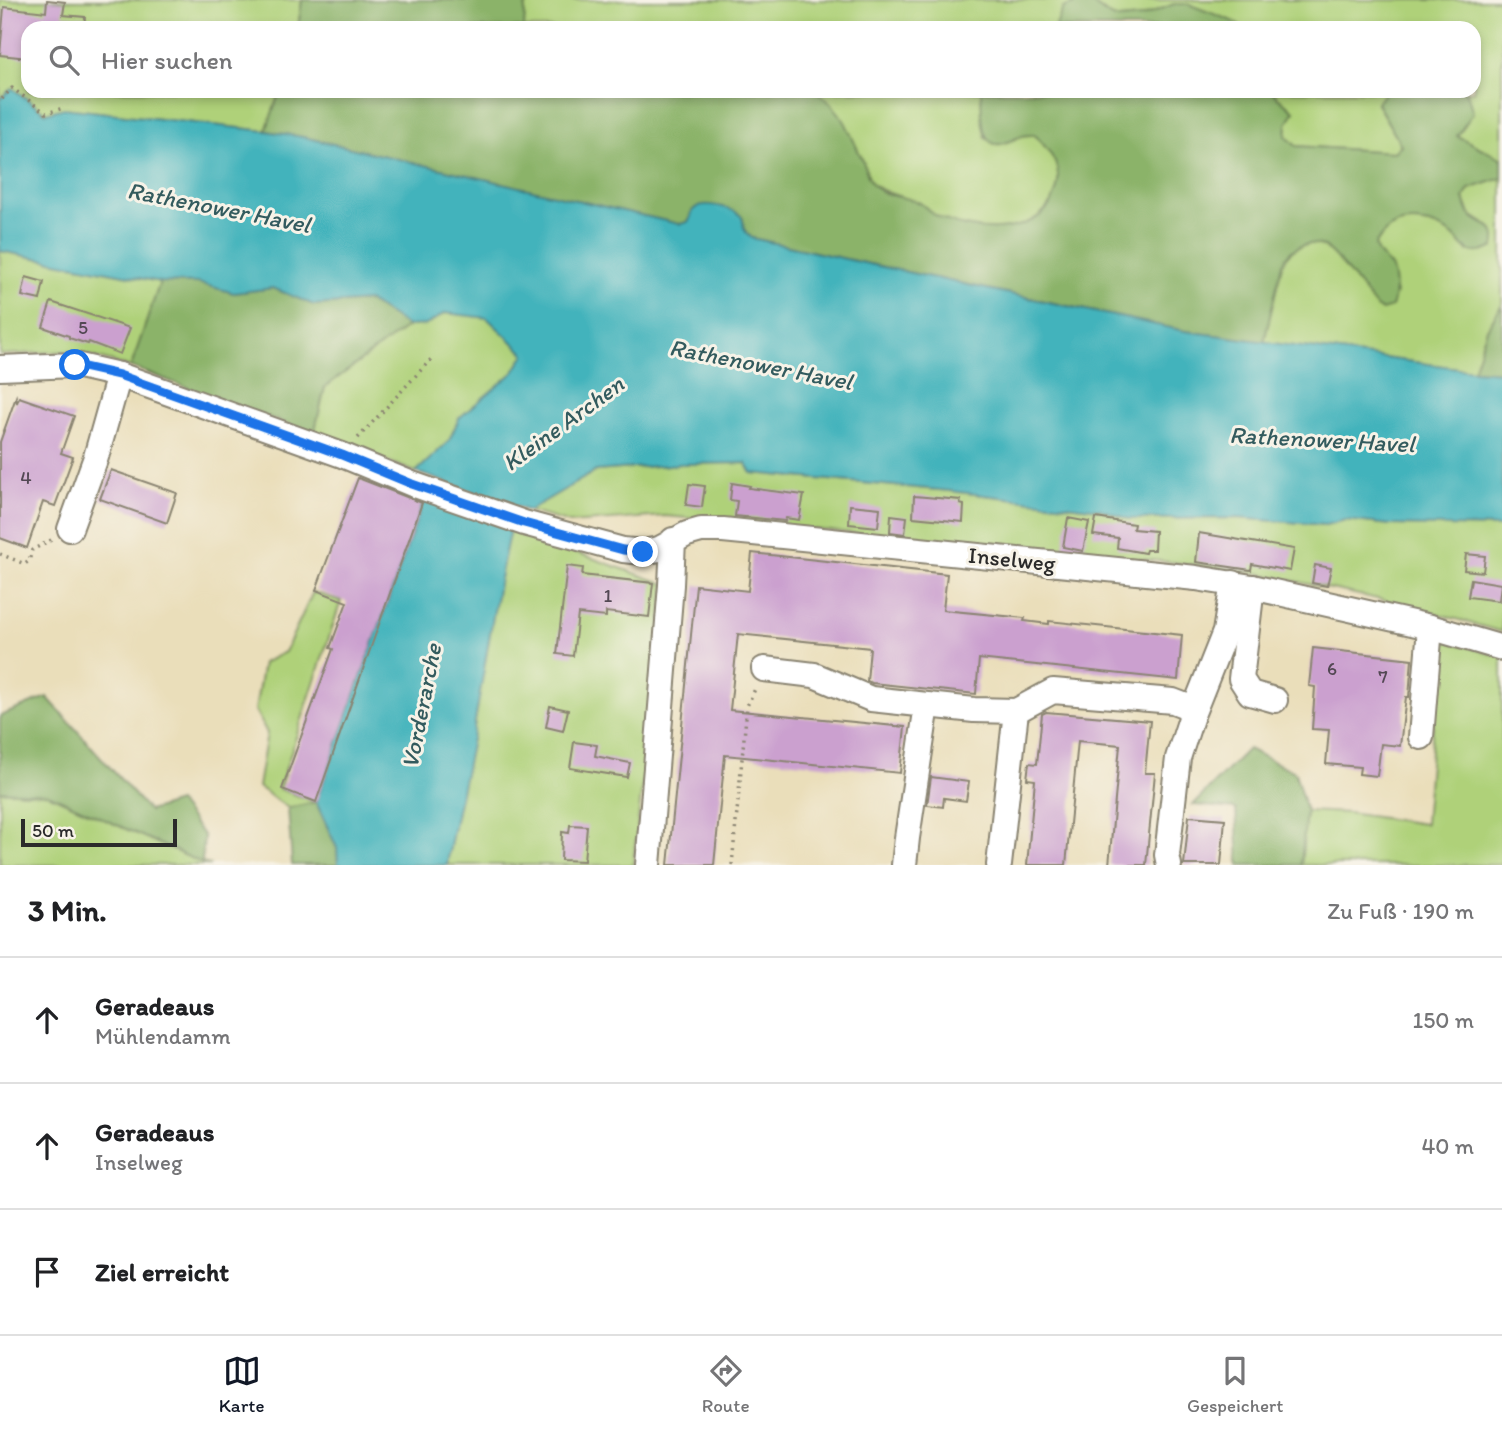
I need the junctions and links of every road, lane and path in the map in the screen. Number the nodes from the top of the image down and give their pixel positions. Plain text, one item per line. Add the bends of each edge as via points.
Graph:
1 (21, 95) edge
2 (26, 98) edge
3 (2, 99) edge
4 (64, 108) dead end
5 (434, 356) dead end
6 (0, 369) edge
7 (119, 375) junction
8 (342, 455) junction
9 (70, 529) joint
10 (673, 540) junction
11 (0, 554) edge
12 (1242, 585) junction
13 (1430, 627) junction
14 (1502, 648) edge
15 (764, 669) joint
16 (1275, 700) dead end
17 (927, 705) junction
18 (1016, 711) junction
19 (1192, 715) junction
20 (1421, 737) dead end
21 (648, 865) edge
22 (732, 865) edge
23 (904, 865) edge
24 (999, 865) edge
25 (1169, 865) edge

1 - 3 path via 12,88
2 - 4 path via 46,113
5 - 8 path
6 - 7 street, Inselweg via 75,365
7 - 8 street, Inselweg
7 - 9 street
8 - 10 street, Inselweg via 524,523 623,550 659,549
9 - 11 path via 32,550 25,564
10 - 12 street, Inselweg via 701,530 723,530
10 - 21 street
12 - 13 street, Inselweg
12 - 16 street via 1241,679 1250,693
12 - 19 street
13 - 14 street, Inselweg
13 - 20 street
15 - 17 street via 814,675 871,699
15 - 22 path via 747,706
17 - 18 street
17 - 23 street
18 - 19 street via 1053,691 1173,701 1186,706
18 - 24 street
19 - 25 street via 1178,758

